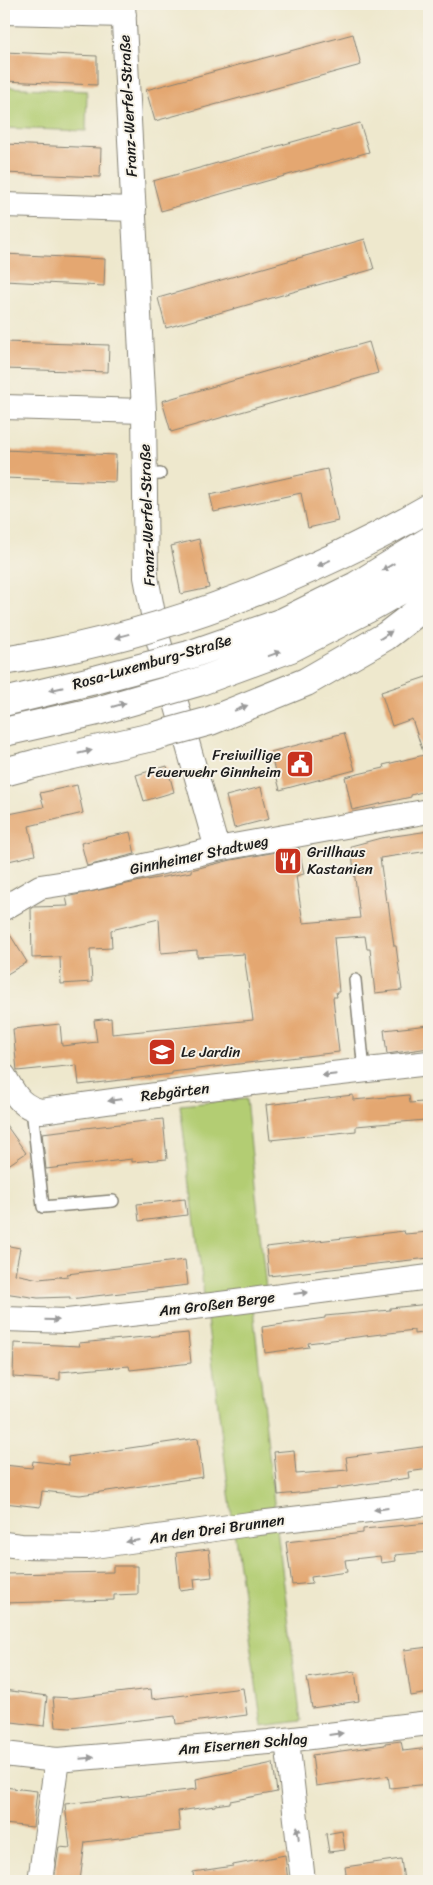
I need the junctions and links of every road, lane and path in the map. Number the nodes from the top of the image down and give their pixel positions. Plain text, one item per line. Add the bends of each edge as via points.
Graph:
1 (123, 9) edge
2 (4, 12) edge
3 (4, 205) edge
4 (134, 209) junction
5 (4, 407) edge
6 (144, 411) junction
7 (429, 508) edge
8 (429, 541) edge
9 (429, 574) edge
10 (429, 603) edge
11 (10, 660) edge
12 (4, 702) edge
13 (4, 732) edge
14 (4, 772) edge
15 (429, 811) edge
16 (218, 849) junction
17 (4, 908) edge
18 (355, 980) dead end
19 (429, 1064) edge
20 (364, 1071) junction
21 (4, 1076) edge
22 (32, 1109) junction
23 (113, 1201) dead end
24 (429, 1277) edge
25 (4, 1319) edge
26 (429, 1503) edge
27 (4, 1544) edge
28 (429, 1724) edge
29 (287, 1740) junction
30 (4, 1754) edge
31 (57, 1760) junction
32 (40, 1881) edge
33 (303, 1881) edge

1 - 2 street
1 - 4 street, Franz-Werfel-Straße
3 - 4 street
4 - 6 street, Franz-Werfel-Straße
5 - 6 street
6 - 16 street, Franz-Werfel-Straße via 152,475 146,576 158,635
7 -> 11 highway, bridge via 332,559 256,593 106,641
8 -> 12 highway, Rosa-Luxemburg-Straße, bridge via 356,586 282,622 189,655
13 -> 9 highway, Rosa-Luxemburg-Straße, bridge via 106,709 198,682 284,651
14 -> 10 highway, bridge via 210,722 306,682 386,636
15 - 16 street, Ginnheimer Stadtweg
16 - 17 street, Ginnheimer Stadtweg via 40,888
18 - 20 lane
19 - 20 street, Rebgärten
20 -> 22 street, Rebgärten via 42,1111
21 - 22 street via 23,1104
22 - 23 lane via 43,1206
25 -> 24 street, Am Großen Berge via 67,1320
26 -> 27 street, An den Drei Brunnen via 87,1547
29 -> 28 street, Am Eisernen Schlag
31 -> 29 street, Am Eisernen Schlag
33 -> 29 street
30 - 31 street, Am Eisernen Schlag
31 - 32 street

